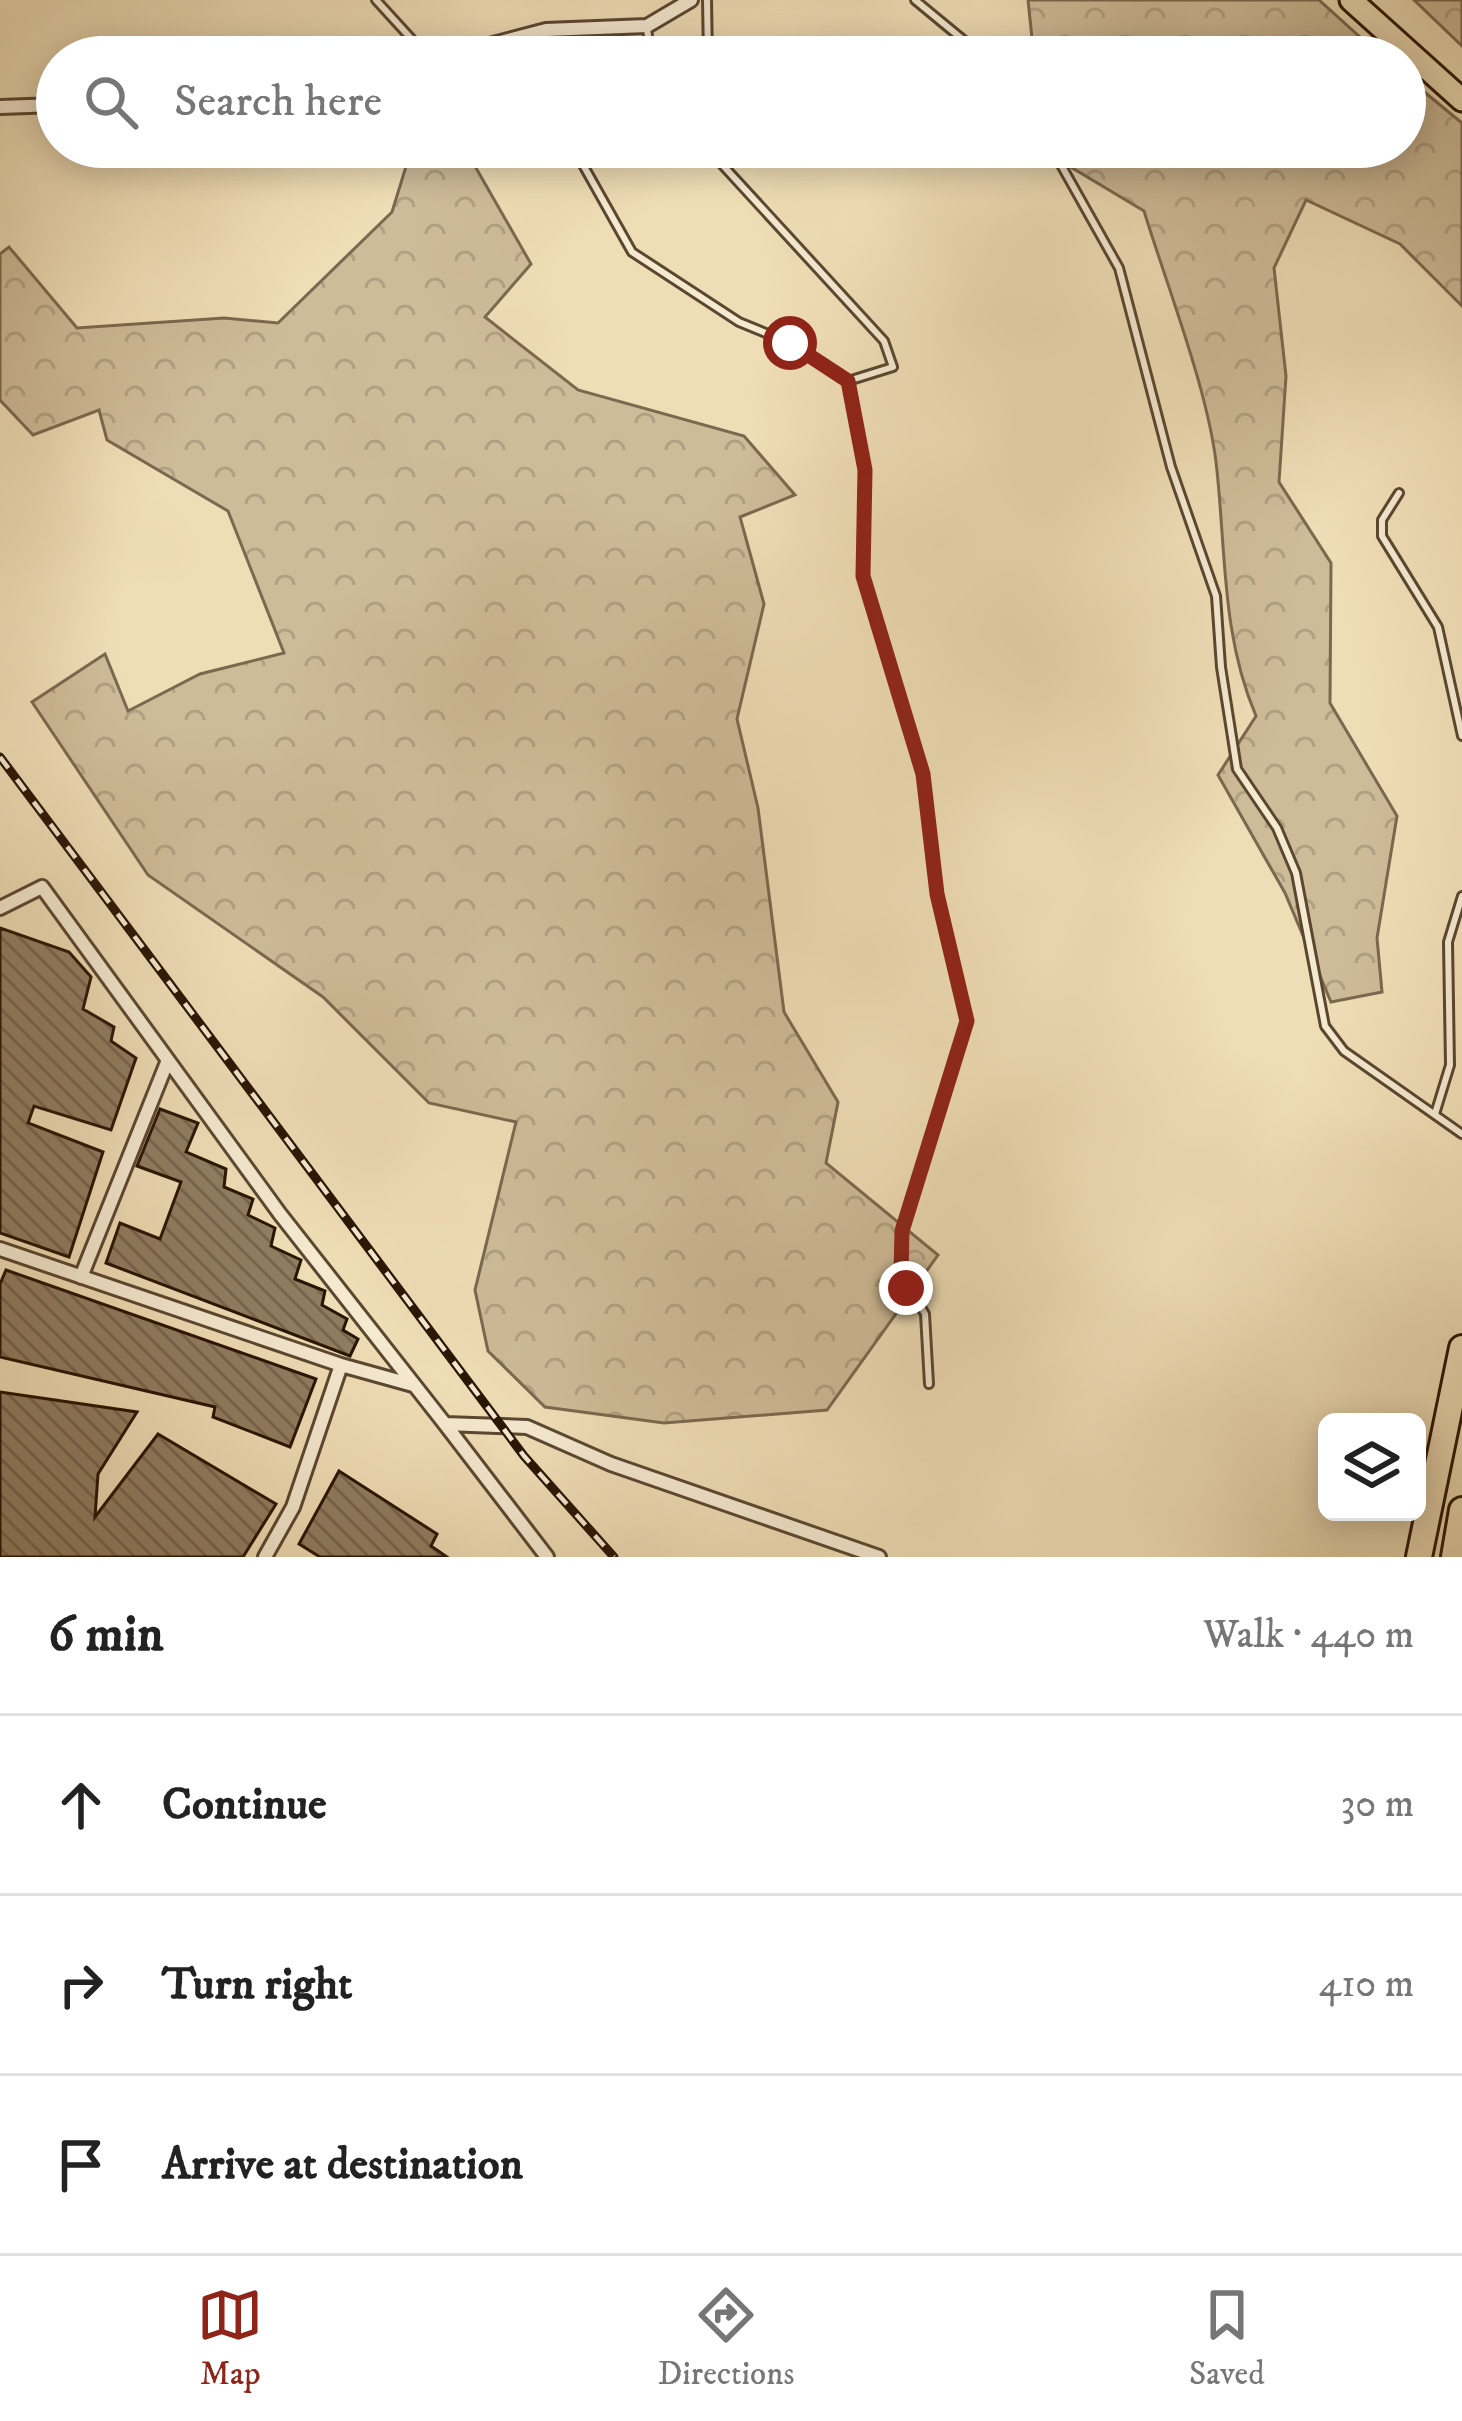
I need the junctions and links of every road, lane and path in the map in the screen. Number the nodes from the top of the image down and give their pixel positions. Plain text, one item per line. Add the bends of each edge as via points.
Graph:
1 (376, 0) edge
2 (691, 0) edge
3 (707, 0) edge
4 (915, 0) edge
5 (1351, 0) edge
6 (1371, 0) edge
7 (647, 26) junction
8 (409, 36) edge
9 (523, 36) edge
10 (648, 36) edge
11 (708, 36) edge
12 (959, 36) edge
13 (1391, 36) edge
14 (1411, 36) edge
15 (1426, 50) edge
16 (1426, 68) edge
17 (1462, 82) edge
18 (1462, 100) edge
19 (36, 106) edge
20 (0, 107) edge
21 (585, 168) edge
22 (725, 168) edge
23 (1064, 168) edge
24 (848, 381) junction
25 (1399, 493) dead end
26 (1462, 736) edge
27 (1462, 896) edge
28 (0, 908) edge
29 (168, 1060) junction
30 (1435, 1114) junction
31 (1462, 1134) edge
32 (0, 1249) edge
33 (81, 1276) junction
34 (1462, 1348) edge
35 (341, 1365) junction
36 (929, 1384) dead end
37 (414, 1385) junction
38 (445, 1424) junction
39 (1462, 1510) edge
40 (265, 1557) edge
41 (547, 1557) edge
42 (879, 1557) edge
43 (1419, 1557) edge
44 (1454, 1557) edge

1 - 8 lane
2 - 7 street
3 - 11 lane
4 - 12 lane
5 - 13 main road
6 - 14 main road
7 - 9 street
7 - 10 lane
15 - 17 main road
16 - 18 main road
19 - 20 street
21 - 24 lane via 632,252
22 - 24 lane via 884,340 893,367
23 - 30 lane via 1119,268 1171,467 1216,596 1237,769 1296,873 1325,1026 1344,1051
24 - 36 lane via 865,470 863,576 923,774 937,894 967,1021 902,1231 901,1273 925,1314
25 - 26 lane via 1382,536 1438,627
27 - 30 lane via 1448,942 1450,1065
28 - 29 street via 42,887
29 - 33 street
29 - 37 street
30 - 31 lane
32 - 33 street
33 - 35 street
34 - 43 highway
35 - 37 street
35 - 40 street via 293,1507
37 - 38 street
38 - 41 street
38 - 42 street via 527,1426 652,1479
39 - 44 highway

